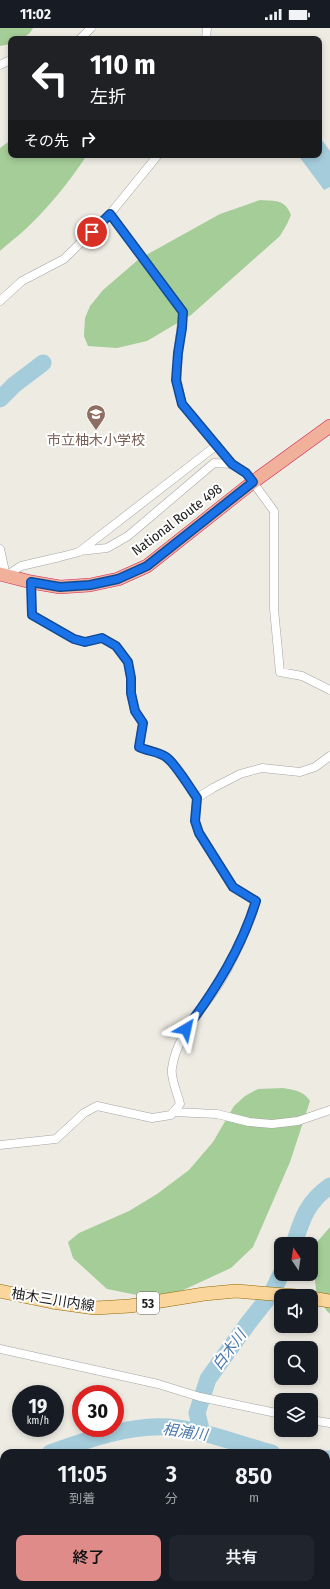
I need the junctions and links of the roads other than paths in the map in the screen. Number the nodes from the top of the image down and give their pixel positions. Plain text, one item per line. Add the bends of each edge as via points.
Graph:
1 (91, 28) edge
2 (83, 36) edge
3 (156, 158) edge
4 (110, 214) junction
5 (0, 301) edge
6 (330, 426) edge
7 (217, 445) junction
8 (232, 464) junction
9 (253, 482) junction
10 (0, 549) edge
11 (79, 552) junction
12 (3, 575) edge
13 (31, 582) junction
14 (330, 690) edge
15 (330, 756) edge
16 (197, 798) junction
17 (330, 1110) edge
18 (173, 1112) junction
19 (0, 1145) edge
20 (0, 1291) edge
21 (274, 1294) edge
22 (318, 1299) edge
23 (330, 1301) edge
24 (0, 1349) edge
25 (274, 1413) edge
26 (318, 1421) edge
27 (330, 1423) edge

1 - 2 street
3 - 4 street
4 - 5 street via 64,259 22,281
4 - 7 street via 183,312 176,380 182,404
6 - 9 highway, National Route 498
7 - 8 street
7 - 11 street
8 - 9 street via 246,473
8 - 11 street via 214,463 128,536 107,548
9 - 13 highway, National Route 498 via 147,566 118,579 90,585 60,587
9 - 14 street via 274,511 274,610 280,672 302,676
10 - 12 street
11 - 12 street via 20,566
12 - 13 highway, National Route 498
13 - 16 street via 32,615 74,639 85,642 102,638 116,646 128,662 135,711 143,723 139,747 166,756
15 - 16 street via 315,767 300,772 262,768 240,774
16 - 18 street via 195,821 199,833 233,887 256,901 244,935 222,978 186,1029 178,1048 171,1070 180,1104
17 - 18 street via 298,1121 272,1124 249,1122 217,1114
18 - 19 street via 171,1115 152,1118 97,1106 84,1113 56,1139
20 - 21 main road, 柚木三川内線 / 53 via 95,1308 130,1306 236,1291
22 - 23 main road
24 - 25 street
26 - 27 street

